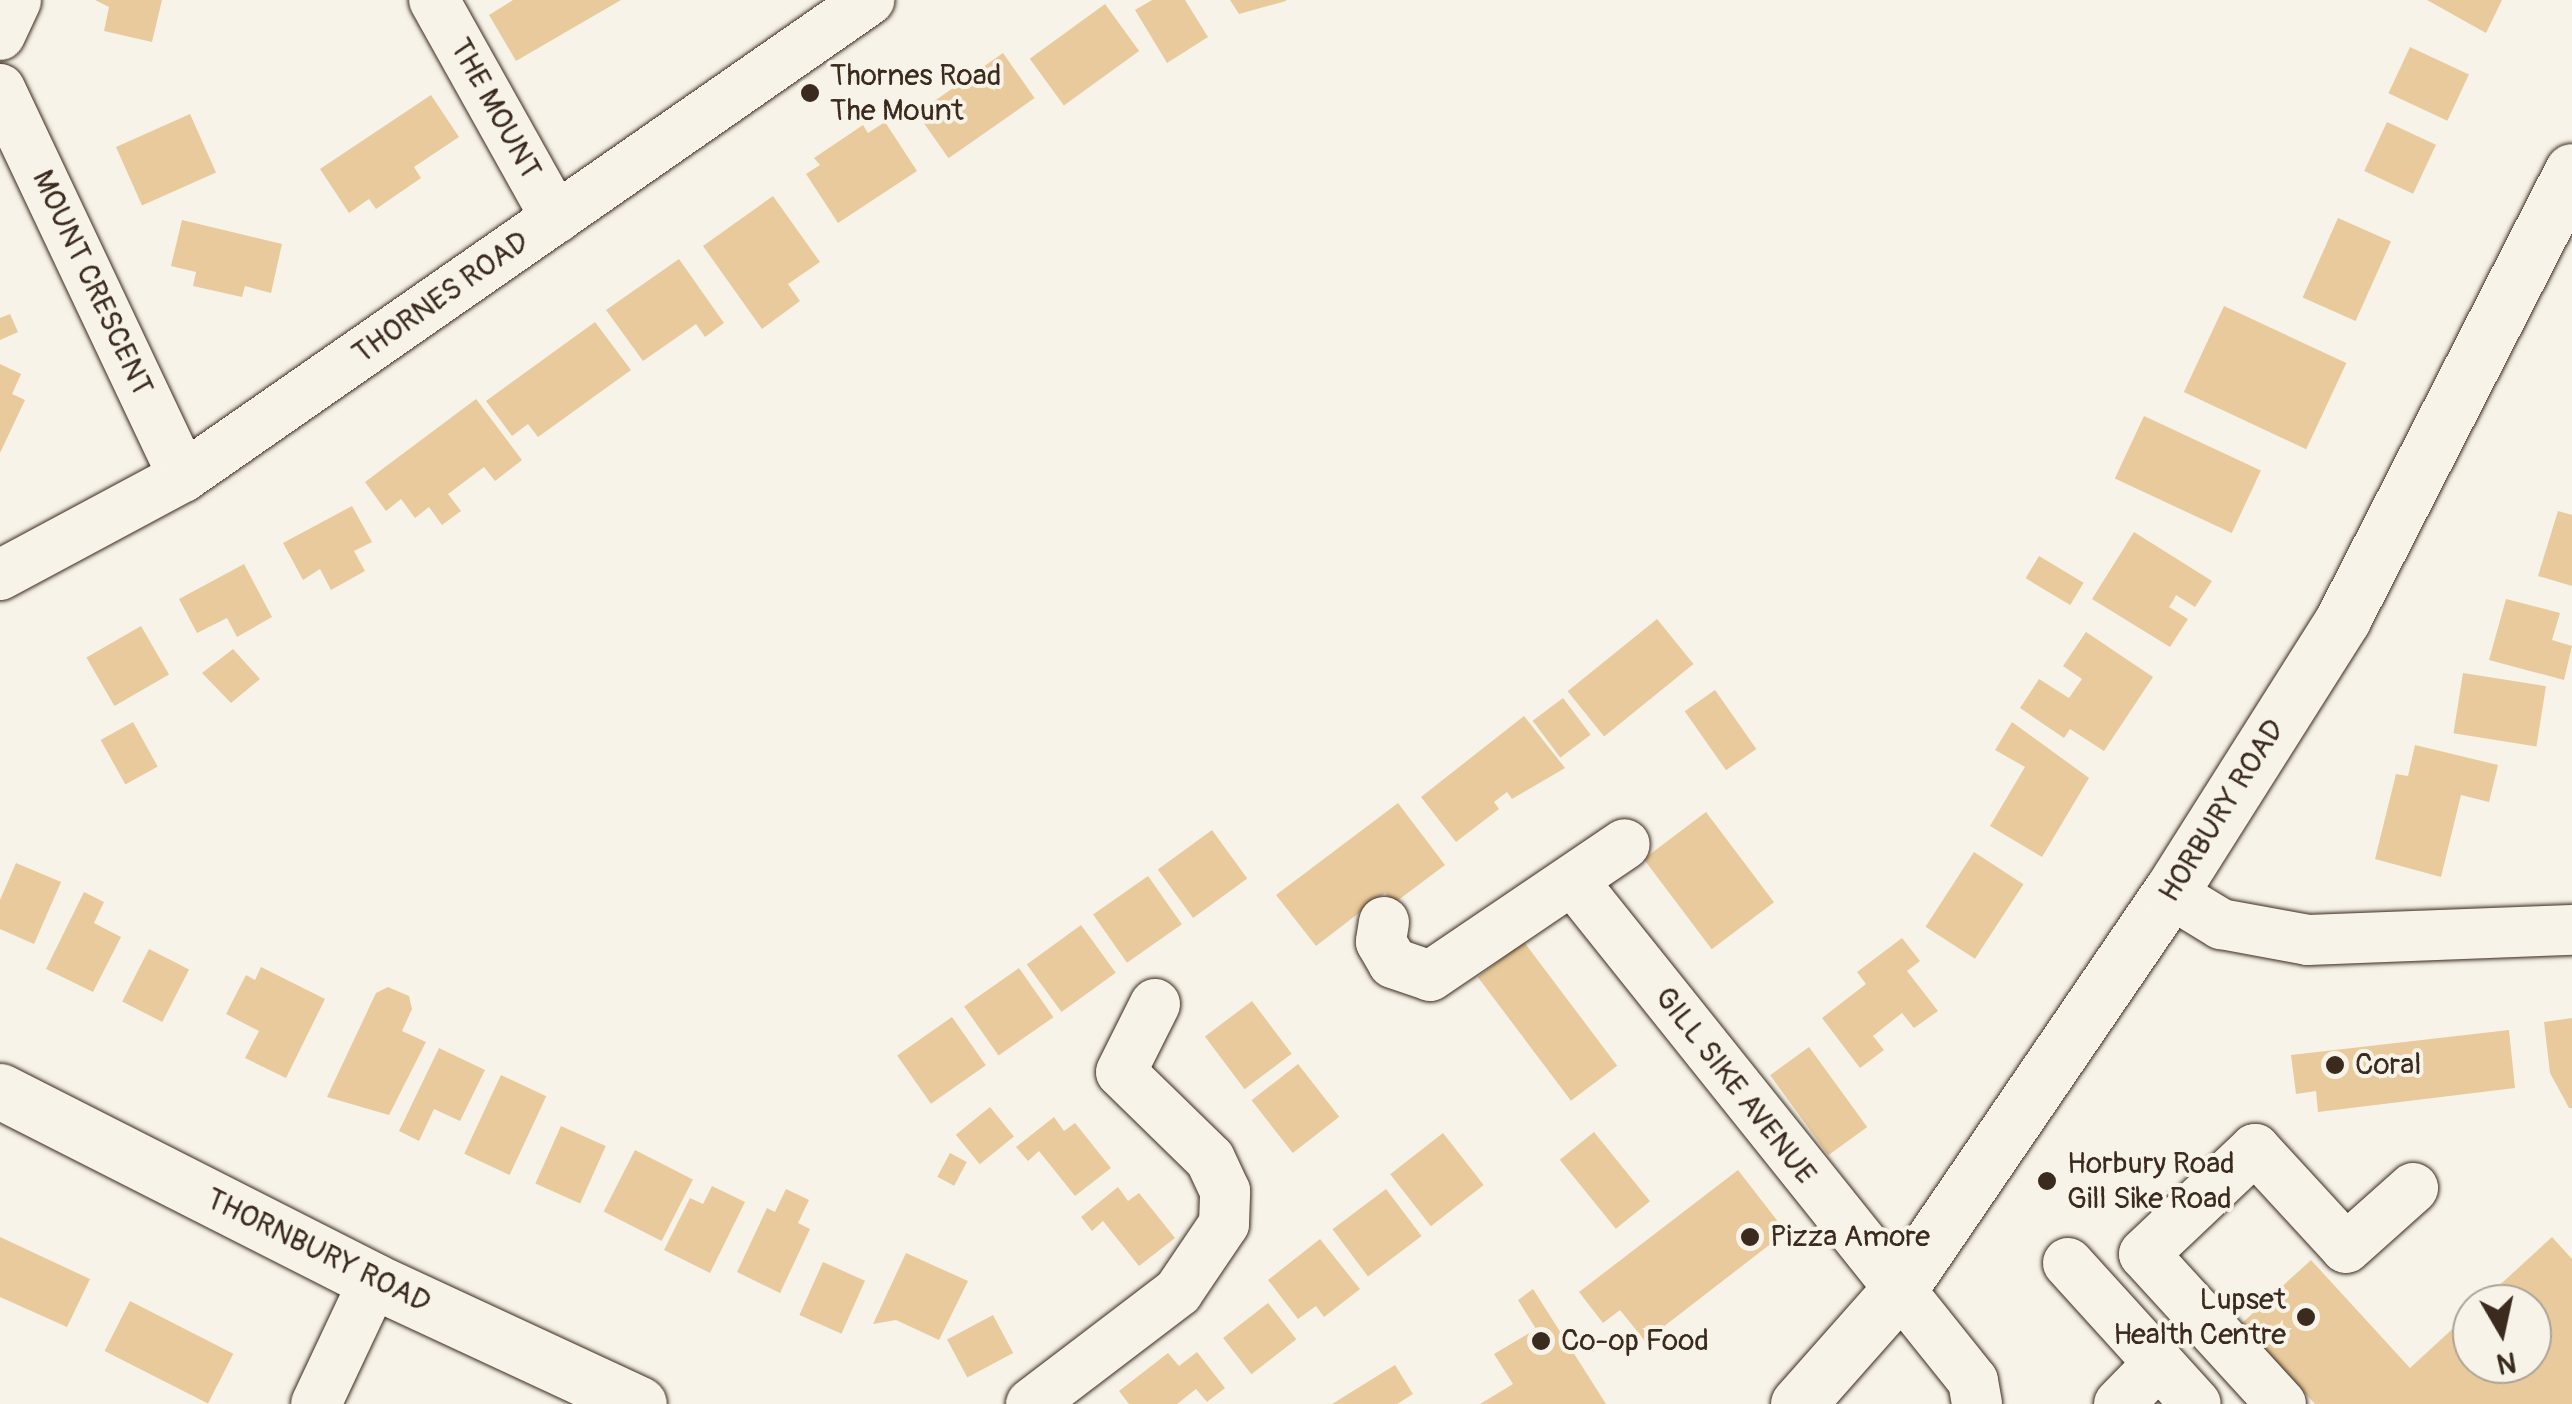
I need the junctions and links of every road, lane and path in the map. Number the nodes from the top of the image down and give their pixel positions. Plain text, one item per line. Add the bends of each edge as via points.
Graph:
1 (16, 0) edge
2 (434, 0) edge
3 (869, 0) edge
4 (0, 35) edge
5 (0, 88) edge
6 (2572, 171) edge
7 (556, 218) junction
8 (183, 477) junction
9 (0, 576) edge
10 (1625, 844) dead end
11 (1573, 881) junction
12 (2170, 893) junction
13 (1384, 922) dead end
14 (2572, 930) edge
15 (1155, 1004) dead end
16 (0, 1091) edge
17 (2413, 1188) dead end
18 (2068, 1263) dead end
19 (374, 1281) junction
20 (1898, 1291) junction
21 (2160, 1363) junction
22 (316, 1404) edge
23 (640, 1404) edge
24 (1030, 1404) edge
25 (1798, 1404) edge
26 (1977, 1404) edge
27 (2119, 1404) edge
28 (2196, 1404) edge
29 (2281, 1404) edge

1 - 4 street
2 - 7 street, THE MOUNT
3 - 7 street, THORNES ROAD
5 - 8 street, MOUNT CRESCENT
6 - 12 main road, HORBURY ROAD via 2342,619
7 - 8 street, THORNES ROAD
8 - 9 street, THORNES ROAD
10 - 11 street
11 - 13 street via 1430,976 1393,963 1381,942
11 - 20 street, GILL SIKE AVENUE
12 - 14 street via 2220,924 2308,940
12 - 20 main road, HORBURY ROAD
15 - 24 street via 1121,1072 1210,1159 1225,1192 1224,1224 1178,1292
16 - 19 main road, THORNBURY ROAD
17 - 29 street via 2346,1248 2254,1148 2144,1254
18 - 21 street
19 - 22 street
19 - 23 main road, THORNBURY ROAD
20 - 25 main road, HORBURY ROAD
20 - 26 street, GILL SIKE AVENUE via 1974,1381
21 - 27 street
21 - 28 street

